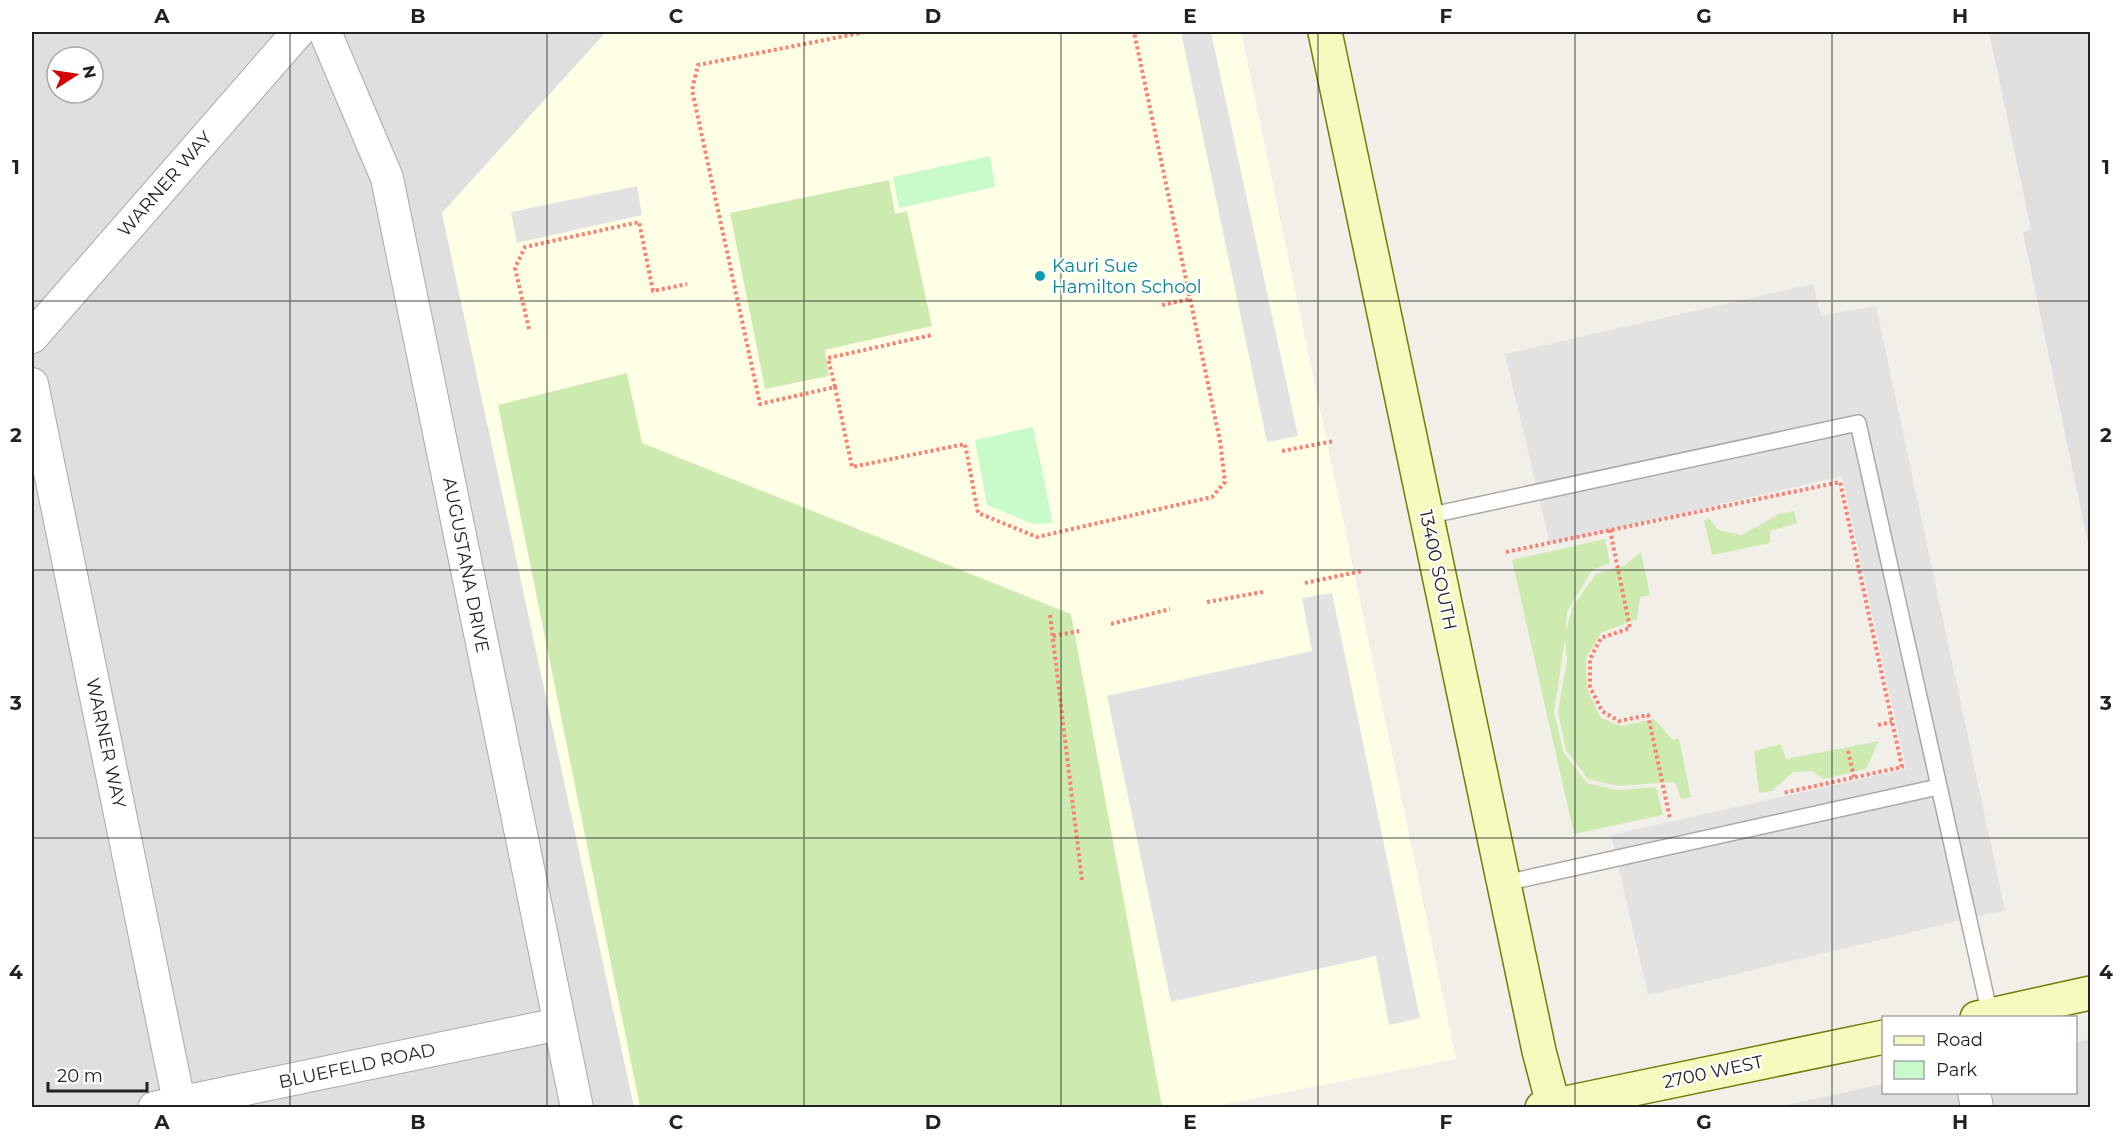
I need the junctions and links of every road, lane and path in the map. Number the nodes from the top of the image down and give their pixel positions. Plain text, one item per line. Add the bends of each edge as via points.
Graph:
1 (298, 32) edge
2 (325, 32) edge
3 (865, 32) edge
4 (1134, 32) edge
5 (1324, 32) edge
6 (687, 284) dead end
7 (1190, 299) junction
8 (1162, 305) dead end
9 (529, 329) dead end
10 (932, 335) dead end
11 (32, 337) edge
12 (32, 384) edge
13 (835, 387) junction
14 (1334, 441) dead end
15 (1282, 451) dead end
16 (1427, 516) junction
17 (1610, 531) junction
18 (1506, 552) dead end
19 (1362, 571) dead end
20 (1305, 583) dead end
21 (1263, 592) dead end
22 (1207, 602) dead end
23 (1170, 609) dead end
24 (1050, 615) dead end
25 (1111, 624) dead end
26 (1079, 631) dead end
27 (1053, 636) junction
28 (1892, 722) junction
29 (1878, 725) dead end
30 (1848, 751) dead end
31 (1854, 777) junction
32 (1938, 788) junction
33 (1774, 795) dead end
34 (1682, 816) dead end
35 (1670, 819) junction
36 (1659, 821) dead end
37 (1082, 881) dead end
38 (1505, 883) junction
39 (2091, 993) edge
40 (1984, 1016) edge
41 (559, 1024) junction
42 (1882, 1037) edge
43 (166, 1105) edge
44 (577, 1107) edge
45 (1550, 1107) edge

1 - 11 street, WARNER WAY
2 - 41 street, AUGUSTANA DRIVE via 387,178
3 - 13 path via 698,65 692,90 760,404
4 - 7 path
5 - 16 main road, 13400 SOUTH
6 - 9 path via 653,291 639,222 525,247 515,268
7 - 8 path
7 - 13 path via 1225,482 1212,497 1037,537 978,513 965,444 852,467
10 - 13 path via 828,358
12 - 43 street, WARNER WAY
14 - 15 path
16 - 32 lane via 1858,423
16 - 38 main road, 13400 SOUTH
17 - 18 path
17 - 28 path via 1840,482
17 - 35 path via 1630,628 1601,638 1590,659 1590,687 1602,711 1619,721 1648,715
19 - 20 path
21 - 22 path
23 - 25 path
24 - 27 path
26 - 27 path
27 - 37 path
28 - 29 path
28 - 31 path via 1902,767
30 - 31 path
31 - 33 path
32 - 38 lane
32 - 40 lane
34 - 35 path
35 - 36 path
38 - 45 main road, 13400 SOUTH
39 - 40 main road
41 - 43 street, BLUEFELD ROAD
41 - 44 street, AUGUSTANA DRIVE
42 - 45 main road, 2700 WEST

